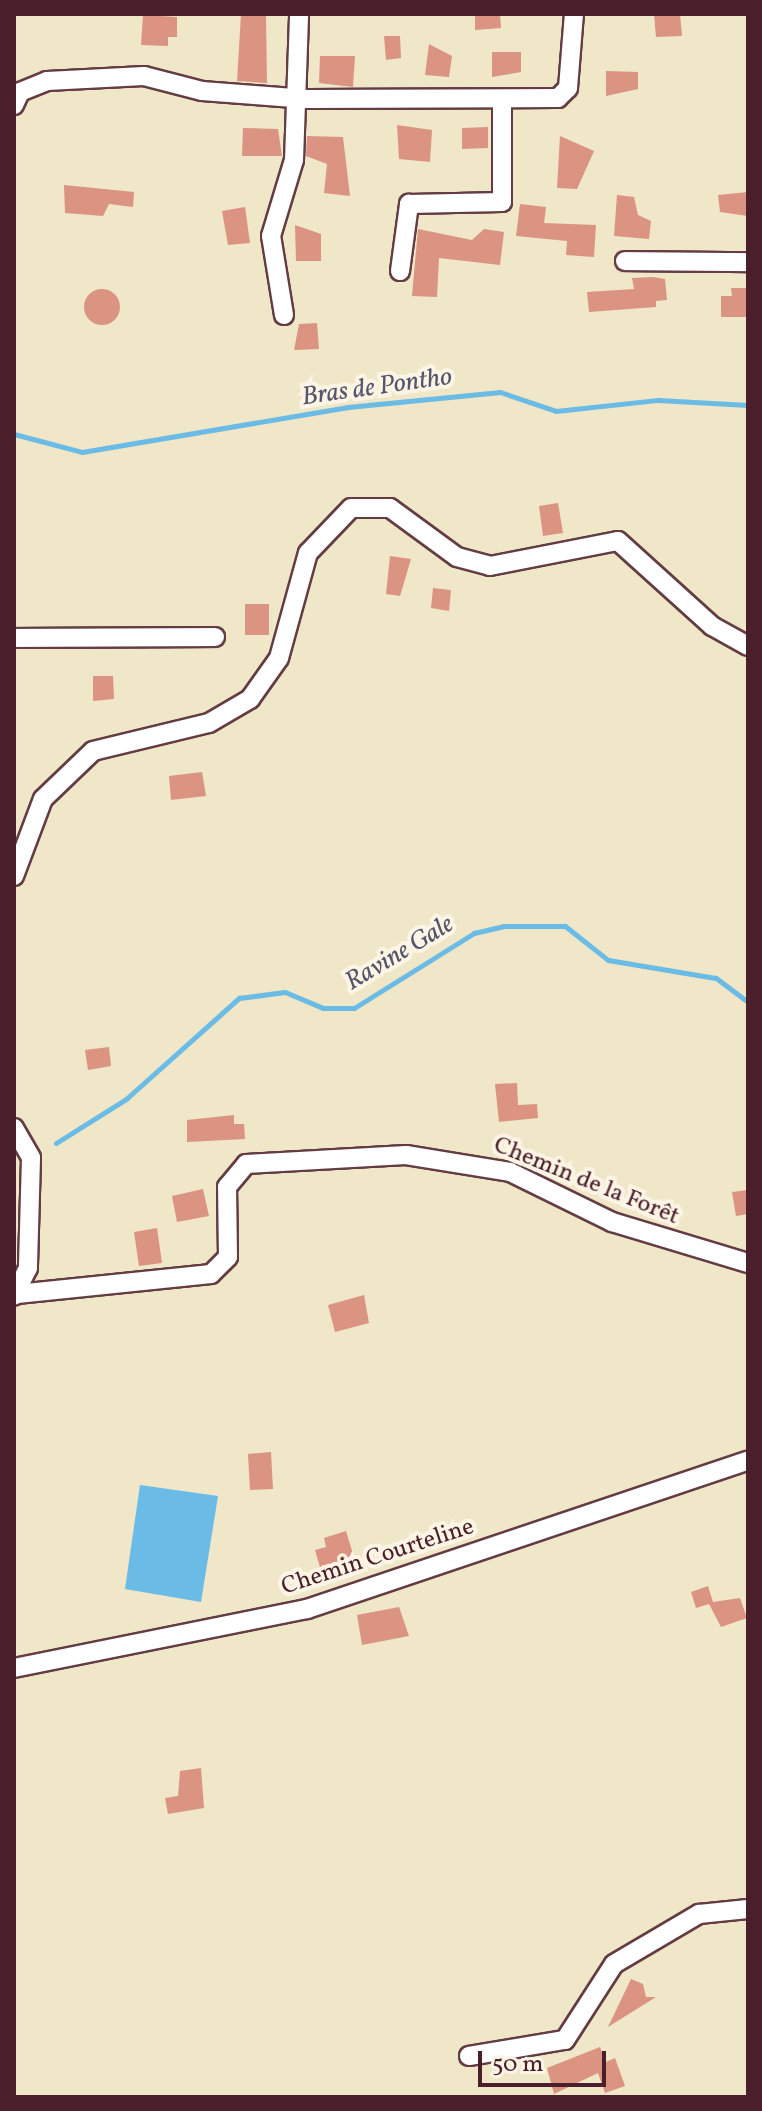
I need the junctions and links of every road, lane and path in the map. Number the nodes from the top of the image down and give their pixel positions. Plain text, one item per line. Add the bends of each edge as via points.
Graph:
1 (299, 14) edge
2 (574, 14) edge
3 (293, 98) junction
4 (502, 100) junction
5 (14, 105) edge
6 (625, 261) dead end
7 (748, 262) edge
8 (400, 271) dead end
9 (284, 315) dead end
10 (215, 637) dead end
11 (14, 638) edge
12 (748, 646) edge
13 (14, 876) edge
14 (14, 1128) edge
15 (748, 1263) edge
16 (16, 1295) edge
17 (748, 1461) edge
18 (14, 1668) edge
19 (748, 1909) edge
20 (469, 2056) dead end

1 - 3 street
2 - 4 street via 566,92
3 - 4 street
3 - 5 street via 202,91 144,76 47,81 20,92
3 - 9 street via 291,178 271,236
4 - 8 street via 502,202 409,204
6 - 7 street
10 - 11 street
12 - 13 street via 712,626 618,541 490,566 457,557 390,508 351,508 308,553 279,658 250,699 209,723 93,751 43,799
14 - 16 street via 31,1158 28,1268
15 - 16 street, Chemin de la Forêt via 612,1222 510,1172 391,1155 246,1164 227,1187 228,1257 211,1274
17 - 18 street, Chemin Courteline via 307,1609
19 - 20 street via 699,1914 636,1948 605,1974 565,2040

